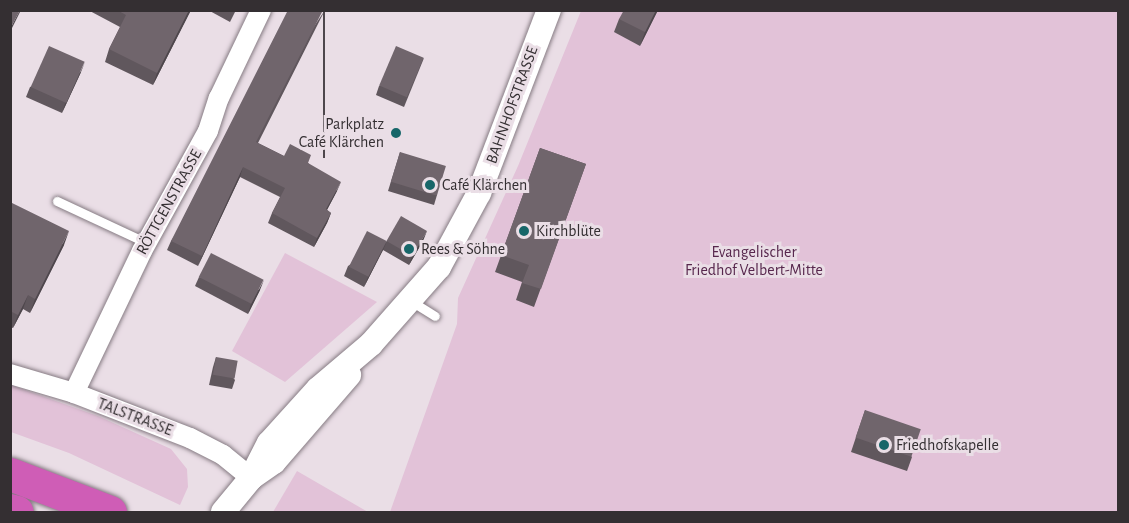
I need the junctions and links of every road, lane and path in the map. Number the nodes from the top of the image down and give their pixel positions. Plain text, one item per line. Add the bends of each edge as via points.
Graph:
1 (261, 10) edge
2 (549, 10) edge
3 (57, 201) dead end
4 (147, 243) junction
5 (411, 301) junction
6 (435, 316) dead end
7 (10, 374) edge
8 (74, 393) junction
9 (10, 474) edge
10 (251, 478) junction
11 (10, 510) edge
12 (16, 513) edge
13 (110, 513) edge
14 (223, 513) edge

1 - 4 street, RÖTTGENSTRASSE via 219,98 208,131
2 - 5 street, BAHNHOFSTRASSE via 461,231
3 - 4 lane
4 - 8 street, RÖTTGENSTRASSE
5 - 6 lane
5 - 10 street, BAHNHOFSTRASSE via 371,344 330,402 274,462
7 - 8 street, TALSTRASSE
8 - 10 street, TALSTRASSE via 207,446
9 - 13 highway
10 - 14 street, BAHNHOFSTRASSE
11 - 12 highway

